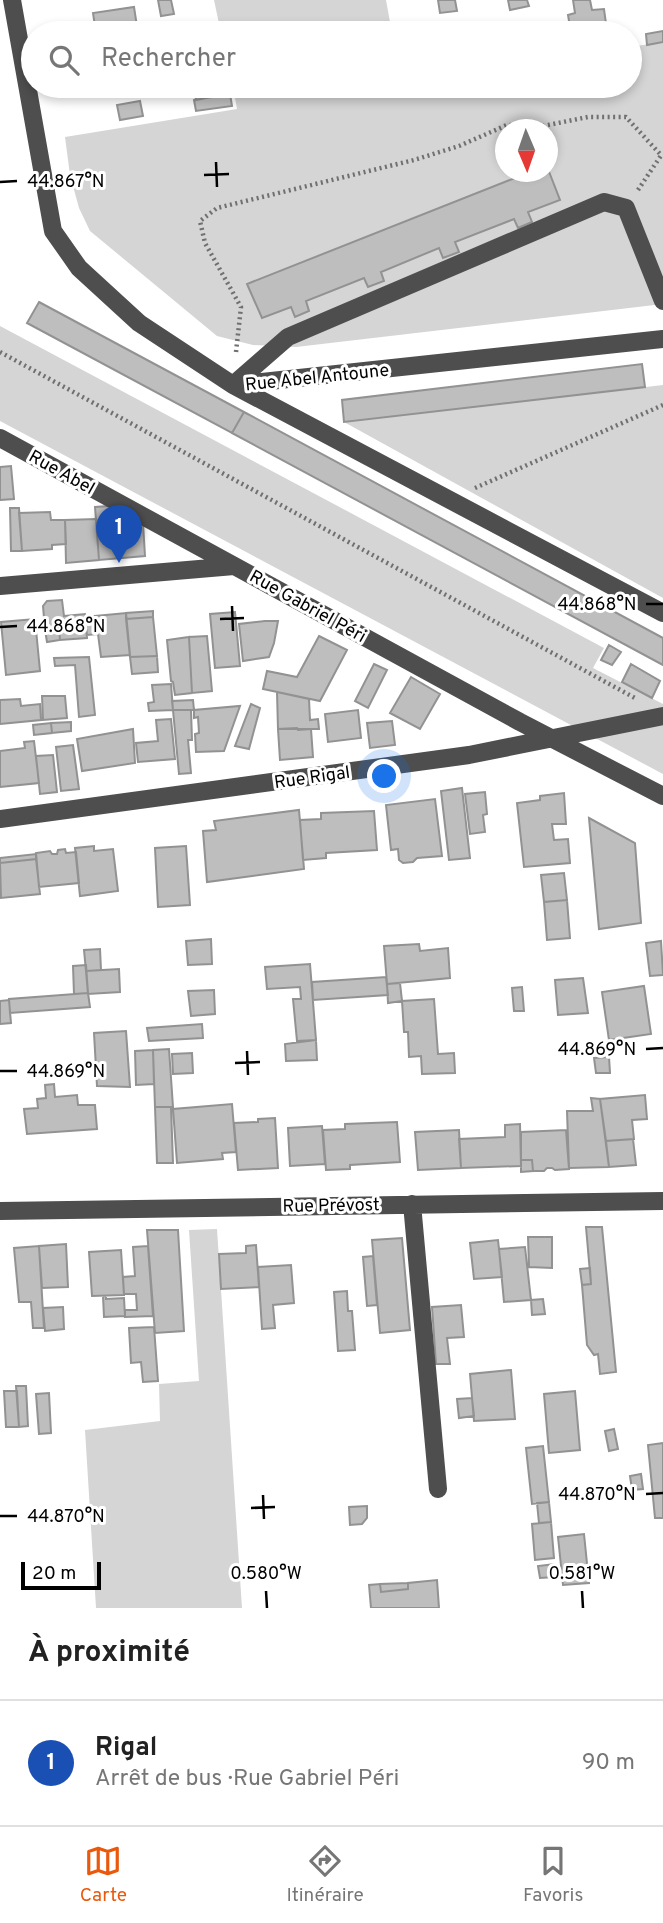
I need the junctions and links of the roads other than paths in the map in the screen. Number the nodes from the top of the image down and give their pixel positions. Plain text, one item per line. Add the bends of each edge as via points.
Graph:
1 (12, 0) edge
2 (21, 51) edge
3 (29, 98) edge
4 (663, 300) edge
5 (663, 339) edge
6 (233, 386) junction
7 (0, 438) edge
8 (202, 548) junction
9 (234, 566) junction
10 (199, 569) junction
11 (0, 586) edge
12 (663, 613) edge
13 (663, 716) edge
14 (583, 731) junction
15 (540, 736) junction
16 (580, 751) junction
17 (663, 796) edge
18 (0, 819) edge
19 (663, 1201) edge
20 (412, 1204) junction
21 (0, 1211) edge
22 (438, 1489) dead end

1 - 2 street, Rue Abel Antoune
3 - 6 street, Rue Abel Antoune via 53,231 79,268 139,323
4 - 6 street via 626,208 604,202 288,337
5 - 6 street, Rue Abel Antoune
6 - 12 street
7 - 8 street, Rue Abel
8 - 9 street, Rue Abel
8 - 10 street via 204,562
9 - 10 street, Rue Gabriel Péri
9 - 15 street, Rue Gabriel Péri
10 - 11 street, Rue Gabriel Péri
13 - 14 street, Rue Rigal
14 - 15 street, Rue Rigal
14 - 16 street via 576,741
15 - 16 street
15 - 18 street, Rue Rigal via 470,755
16 - 17 street
19 - 20 street, Rue Prévost
20 - 21 street, Rue Prévost
20 - 22 street

